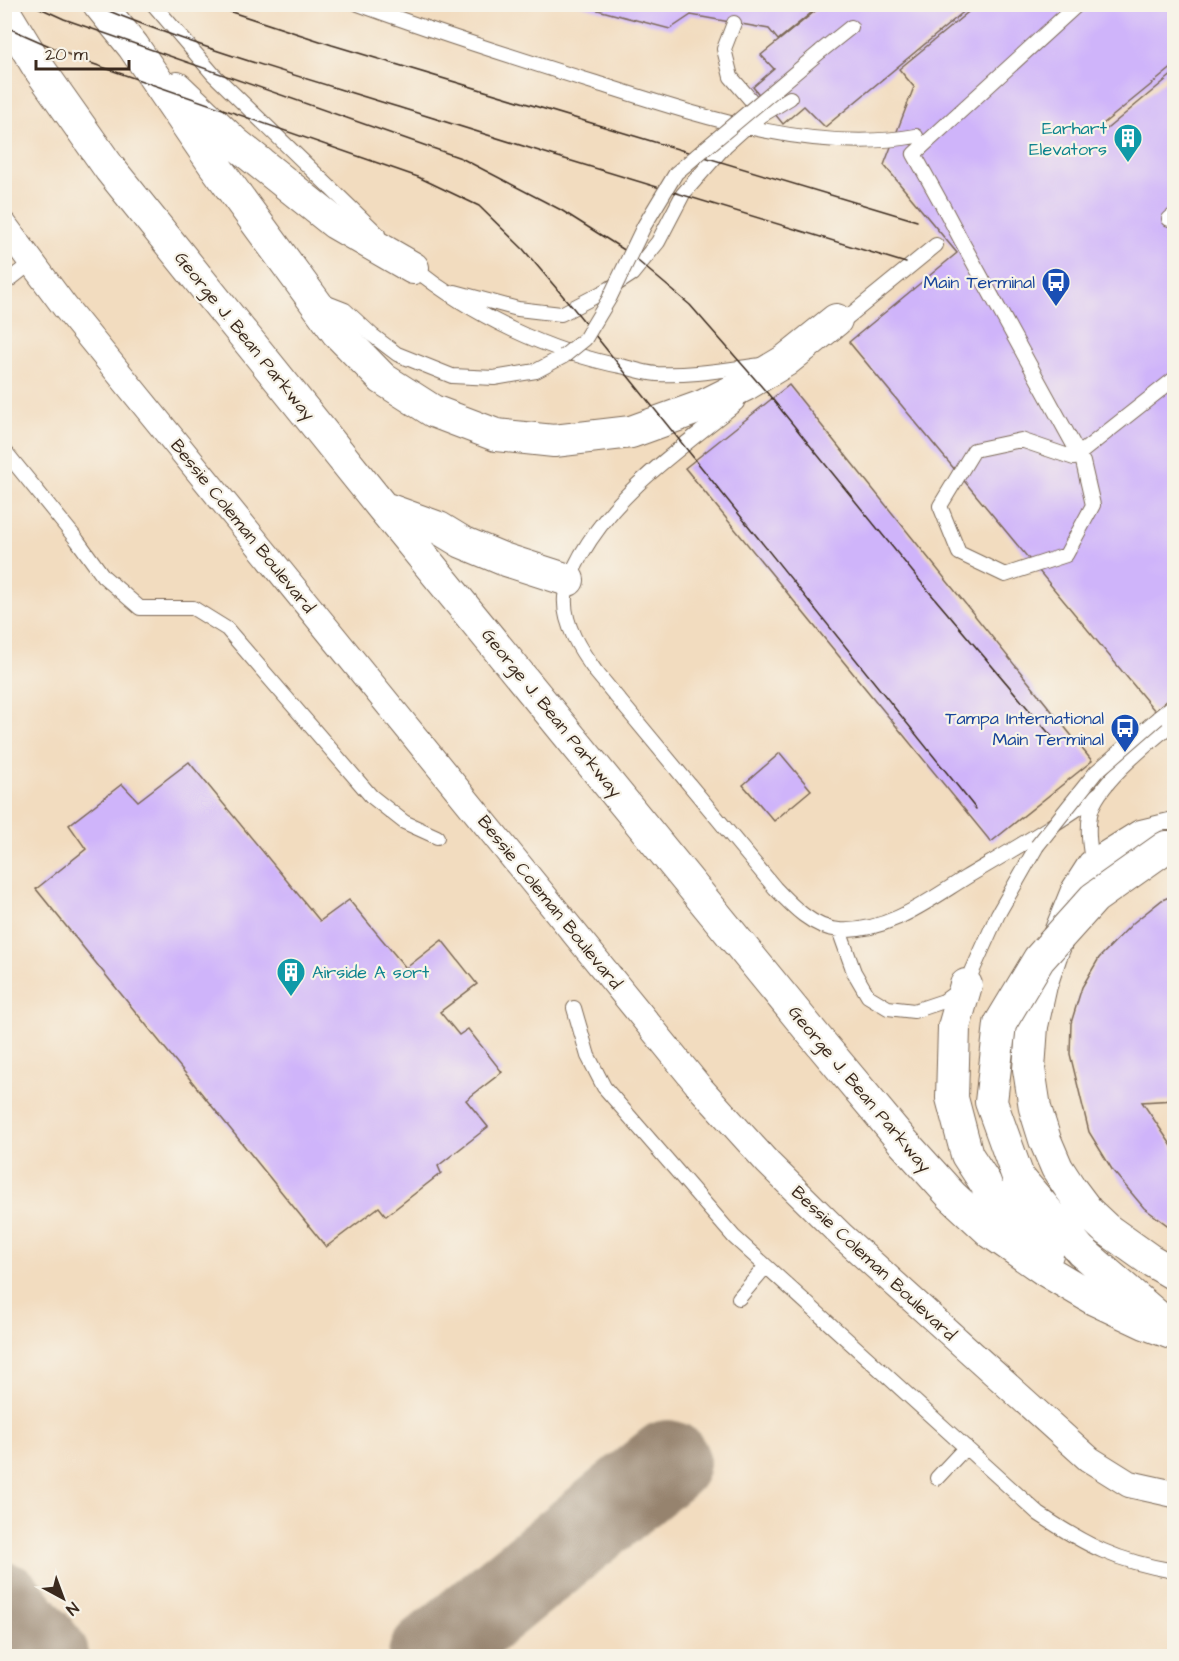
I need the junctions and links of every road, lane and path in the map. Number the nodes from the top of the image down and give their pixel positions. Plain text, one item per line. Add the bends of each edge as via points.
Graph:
1 (99, 4) edge
2 (153, 4) edge
3 (358, 4) edge
4 (1078, 4) edge
5 (4, 11) edge
6 (734, 23) dead end
7 (851, 27) dead end
8 (134, 46) junction
9 (790, 98) dead end
10 (763, 114) junction
11 (916, 136) dead end
12 (4, 225) edge
13 (32, 262) junction
14 (413, 268) junction
15 (4, 284) edge
16 (444, 290) junction
17 (311, 297) junction
18 (845, 316) junction
19 (790, 362) junction
20 (1174, 379) edge
21 (4, 450) edge
22 (383, 508) junction
23 (568, 580) junction
24 (1174, 705) edge
25 (1167, 723) edge
26 (1101, 792) junction
27 (1174, 828) edge
28 (437, 837) dead end
29 (1174, 847) edge
30 (1093, 866) junction
31 (839, 930) junction
32 (969, 977) junction
33 (574, 1008) dead end
34 (766, 1266) junction
35 (1174, 1274) edge
36 (739, 1298) dead end
37 (1094, 1299) junction
38 (1174, 1332) edge
39 (966, 1447) junction
40 (937, 1479) dead end
41 (1174, 1494) edge
42 (1174, 1571) edge

1 - 8 street
2 - 14 lane via 221,82
3 - 11 lane via 714,120 809,138
4 - 20 lane, bridge via 914,154 1066,432 1072,442 1077,452 1083,462 1093,505 1066,555 1005,575 959,553 940,506 974,450 1020,440 1074,458 1082,451
5 - 22 street, George J. Bean Parkway via 110,169
6 - 10 lane via 724,49 731,77
7 - 17 lane, bridge via 676,173 585,339 536,371 494,378 452,376 398,354 345,310
8 - 14 street via 235,143 335,223
8 - 17 street via 219,173
9 - 10 lane
10 - 16 lane via 726,145 683,194 658,242 632,274 609,289 561,314 518,309
12 - 13 street, Bessie Coleman Boulevard
13 - 15 lane
13 - 41 street, Bessie Coleman Boulevard via 695,1081 768,1164 1089,1459 1130,1484
14 - 16 lane
16 - 19 lane via 532,339 591,361 656,374
17 - 18 street via 383,380 433,411 496,435 554,441 631,432 703,406 786,361
18 - 18 lane via 934,242
18 - 19 lane
19 - 23 lane via 638,482 592,536
21 - 28 lane via 103,576 140,608 193,608 227,629 371,796 404,822
22 - 23 street via 439,528 493,555
22 - 37 street, George J. Bean Parkway via 904,1143 992,1233
23 - 31 lane via 564,598 567,617 574,637 596,672 775,888 797,910
24 - 25 lane
25 - 26 lane
25 - 32 lane, bridge via 1096,772 1037,846 998,914
26 - 30 lane via 1090,812 1088,832
26 - 31 lane via 1054,825 903,915 870,927
27 - 30 street via 1141,836
29 - 38 street, bridge via 1166,848 1094,897 1038,959 1000,1024 991,1102 1018,1176 1081,1251
30 - 35 street via 1074,900 1041,985 1032,1026 1029,1069 1035,1108 1057,1168 1088,1212 1124,1243
31 - 32 lane via 854,972 868,996 888,1008 914,1011 944,1001
32 - 37 street via 954,1027 952,1098 967,1155 1031,1240
33 - 34 lane via 588,1056 604,1087 705,1205
34 - 36 lane
34 - 39 lane
37 - 38 street, George J. Bean Parkway
39 - 40 lane
39 - 42 lane via 1039,1514 1077,1539 1140,1565

